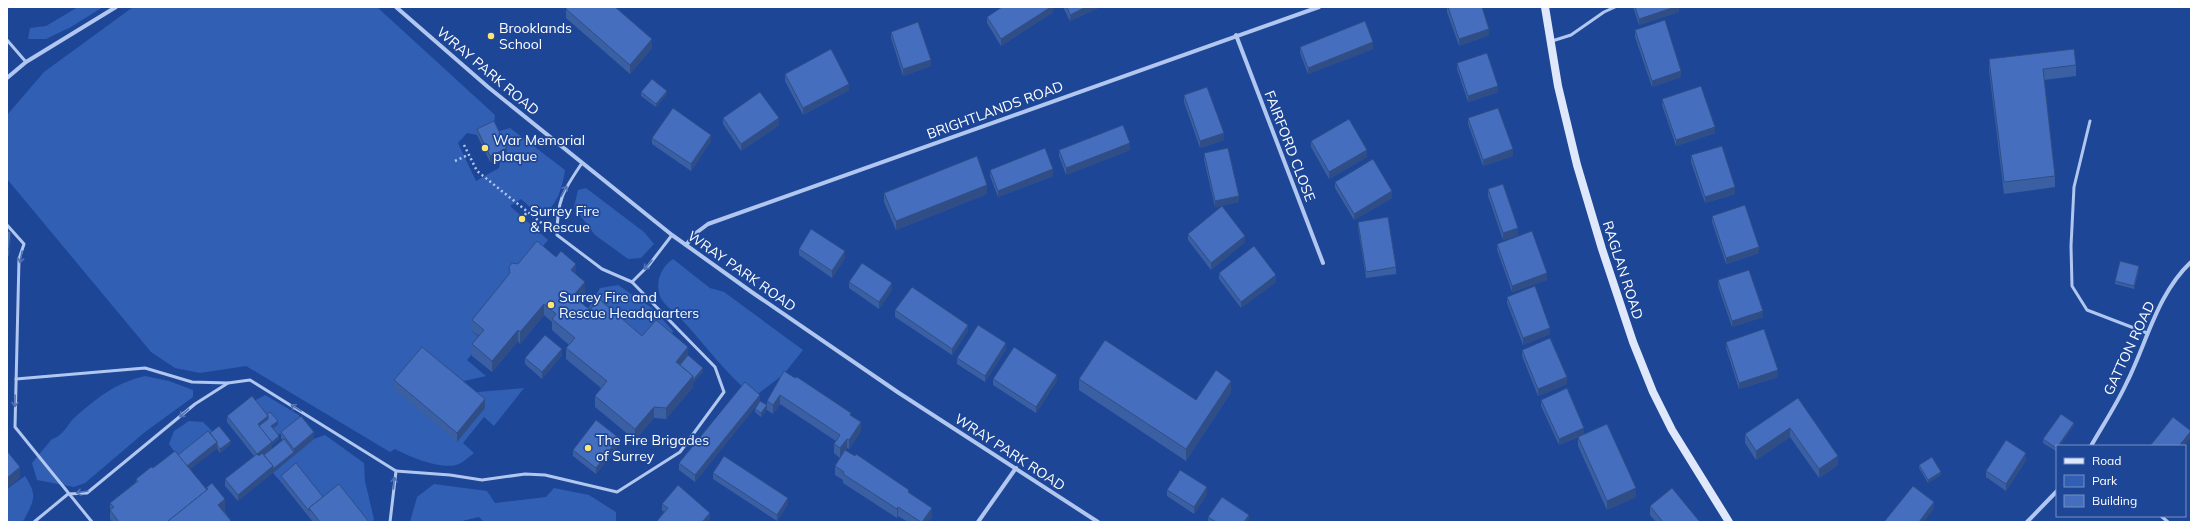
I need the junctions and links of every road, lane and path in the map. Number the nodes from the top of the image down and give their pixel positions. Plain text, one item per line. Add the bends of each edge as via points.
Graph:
1 (116, 7) edge
2 (396, 7) edge
3 (1319, 7) edge
4 (1545, 7) edge
5 (1615, 7) edge
6 (1236, 35) junction
7 (7, 40) edge
8 (1551, 41) junction
9 (26, 62) junction
10 (7, 78) edge
11 (2090, 121) dead end
12 (464, 145) dead end
13 (468, 155) junction
14 (455, 161) dead end
15 (582, 163) junction
16 (528, 212) junction
17 (522, 219) dead end
18 (7, 225) edge
19 (557, 235) junction
20 (672, 235) junction
21 (686, 245) junction
22 (2191, 262) edge
23 (1323, 264) dead end
24 (632, 282) junction
25 (2147, 333) junction
26 (16, 379) junction
27 (228, 383) junction
28 (2092, 445) edge
29 (1016, 468) junction
30 (396, 471) junction
31 (2056, 492) edge
32 (68, 494) junction
33 (34, 522) edge
34 (92, 522) edge
35 (390, 522) edge
36 (978, 522) edge
37 (1098, 522) edge
38 (1728, 522) edge
39 (2027, 522) edge

1 - 9 street
2 - 15 street, WRAY PARK ROAD via 488,87
3 - 6 street, BRIGHTLANDS ROAD
4 - 8 street, RAGLAN ROAD
5 - 8 lane via 1571,35
6 - 21 street, BRIGHTLANDS ROAD via 708,224 696,232
6 - 23 street, FAIRFORD CLOSE
7 - 9 lane
8 - 38 street, RAGLAN ROAD via 1558,86 1578,165 1602,249 1633,342 1672,430
9 - 10 street
11 - 25 lane via 2074,187 2072,286 2087,310
12 - 13 path
13 - 14 path
13 - 16 path via 476,171
19 -> 15 lane via 557,211 562,193
15 - 20 street, WRAY PARK ROAD
16 - 17 path
16 - 19 path
18 -> 26 lane via 24,244 19,259
19 - 24 lane via 602,270
20 - 21 street, WRAY PARK ROAD
20 -> 24 lane
21 - 29 street, WRAY PARK ROAD via 818,338
22 - 25 street, GATTON ROAD via 2161,302
24 - 30 lane via 715,367 724,392 680,452 617,492 545,475 525,474 482,480
25 - 28 street, GATTON ROAD via 2127,382
26 - 27 lane via 146,368 192,382
26 -> 32 lane via 15,427
30 -> 27 lane via 250,380
27 -> 32 lane via 195,404 87,493
29 - 36 street
29 - 37 street, WRAY PARK ROAD
35 -> 30 lane
31 - 39 street
32 - 33 lane
32 - 34 lane

